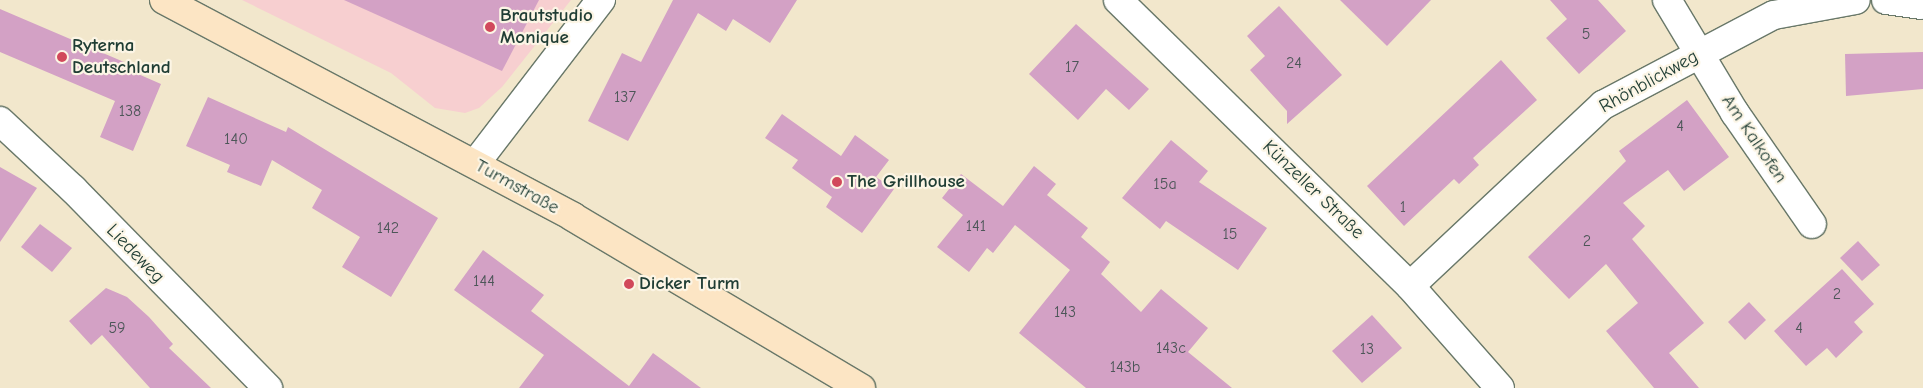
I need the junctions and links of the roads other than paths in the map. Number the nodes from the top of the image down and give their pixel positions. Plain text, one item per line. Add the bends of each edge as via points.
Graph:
1 (164, 0) edge
2 (601, 0) edge
3 (1118, 0) edge
4 (1666, 0) edge
5 (1856, 0) edge
6 (1886, 0) edge
7 (1923, 5) edge
8 (1698, 54) junction
9 (0, 121) edge
10 (475, 164) junction
11 (1812, 224) dead end
12 (1410, 286) junction
13 (268, 388) edge
14 (861, 388) edge
15 (1500, 388) edge

1 - 10 main road, Turmstraße
2 - 10 street
3 - 12 street, Künzeller Straße
4 - 8 street, Am Kalkofen
5 - 8 street, Rhönblickweg via 1774,14
6 - 7 street
8 - 11 street, Am Kalkofen
8 - 12 street, Rhönblickweg via 1603,105
9 - 13 street, Liedeweg via 73,189
10 - 14 main road, Turmstraße
12 - 15 street, Künzeller Straße

